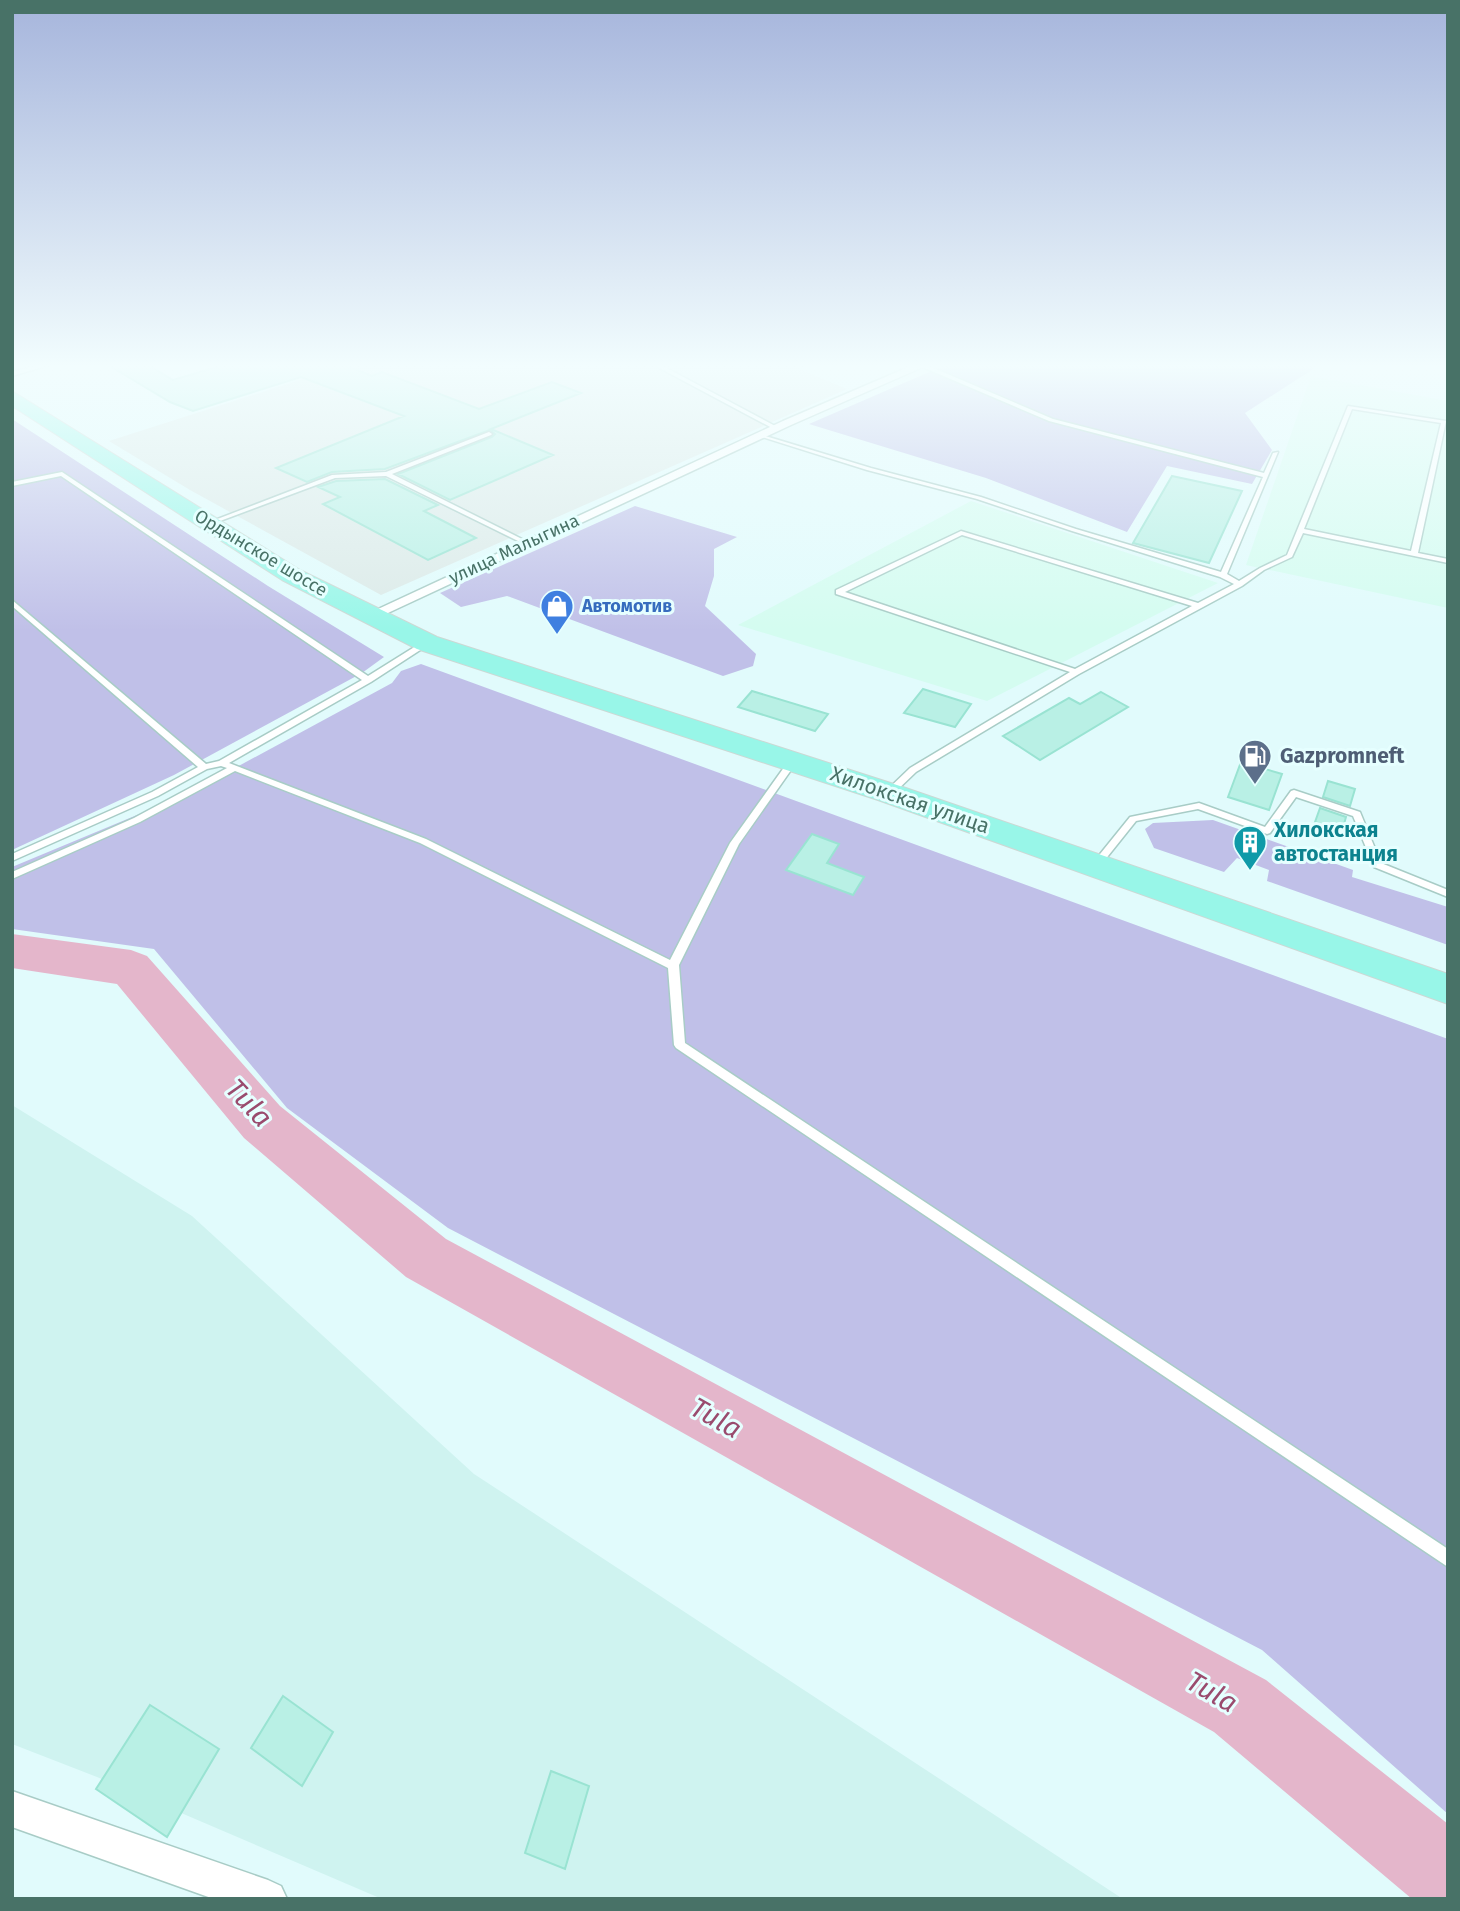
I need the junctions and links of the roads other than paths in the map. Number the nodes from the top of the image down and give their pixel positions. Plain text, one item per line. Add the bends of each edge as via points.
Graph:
1 (99, 452) edge
2 (443, 452) edge
3 (724, 452) edge
4 (816, 452) edge
5 (1176, 452) edge
6 (1332, 452) edge
7 (1437, 452) edge
8 (1276, 453) dead end
9 (387, 474) junction
10 (1264, 475) junction
11 (12, 484) edge
12 (210, 523) junction
13 (1300, 530) junction
14 (526, 543) junction
15 (1414, 554) junction
16 (1448, 561) edge
17 (1223, 575) junction
18 (1239, 584) junction
19 (12, 602) edge
20 (1195, 606) junction
21 (370, 615) junction
22 (428, 643) junction
23 (1076, 672) junction
24 (368, 680) junction
25 (793, 761) junction
26 (222, 763) junction
27 (204, 767) junction
28 (234, 768) junction
29 (889, 793) junction
30 (12, 858) edge
31 (1097, 864) junction
32 (12, 876) edge
33 (1448, 894) edge
34 (673, 966) junction
35 (1448, 989) edge
36 (1448, 1559) edge
37 (12, 1809) edge
38 (268, 1899) edge

1 - 12 highway, Ордынское шоссе
2 - 9 lane
3 - 14 street, улица Малыгина
4 - 17 lane
5 - 10 lane
6 - 13 lane
7 - 15 lane
8 - 10 lane
9 - 12 lane via 334,476
9 - 14 lane
10 - 17 lane
11 - 24 lane via 62,474
12 - 21 highway, Ордынское шоссе via 291,575
13 - 15 lane
13 - 18 lane via 1290,556
14 - 21 street, улица Малыгина
15 - 16 lane
17 - 18 lane
18 - 20 lane
19 - 27 lane
20 - 23 lane
20 - 23 lane via 961,533 839,592
21 - 22 highway, Хилокская улица
22 - 24 lane
22 - 25 highway, Хилокская улица
23 - 29 lane via 913,770
24 - 26 lane
25 - 29 highway, Хилокская улица
25 - 34 lane via 735,843
26 - 27 lane
26 - 28 lane
27 - 30 lane
28 - 32 lane via 137,820
28 - 34 lane via 423,841
29 - 31 highway, Хилокская улица
31 - 33 lane via 1133,819 1199,806 1267,831 1294,793 1357,814 1377,865
31 - 35 highway, Хилокская улица
34 - 36 lane via 680,1045
37 - 38 street

